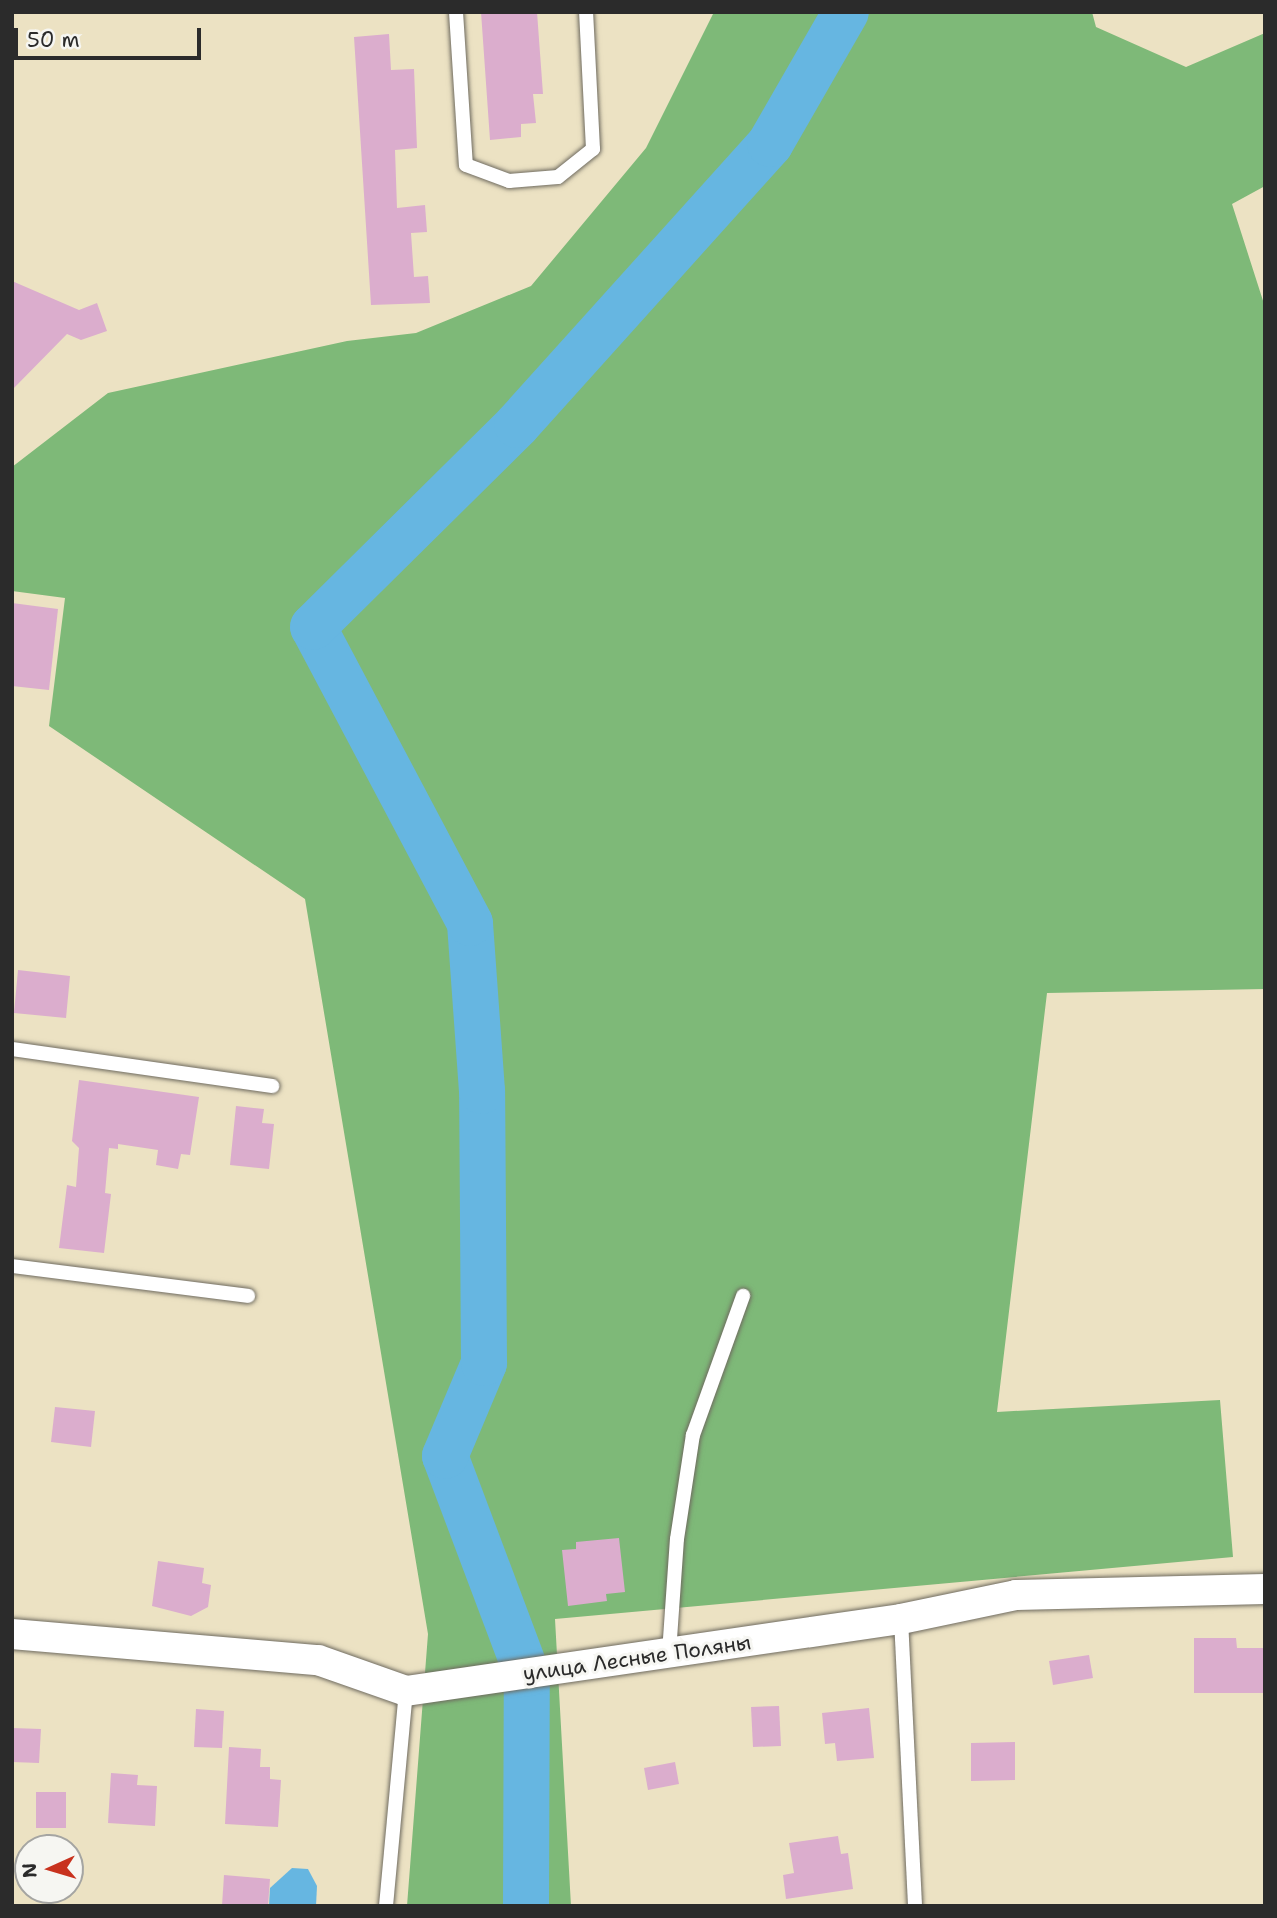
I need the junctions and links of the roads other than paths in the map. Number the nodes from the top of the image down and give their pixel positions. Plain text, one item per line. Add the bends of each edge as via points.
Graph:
1 (456, 12) edge
2 (586, 12) edge
3 (12, 1049) edge
4 (272, 1086) dead end
5 (12, 1266) edge
6 (248, 1296) dead end
7 (743, 1296) dead end
8 (1265, 1589) edge
9 (901, 1619) junction
10 (12, 1634) edge
11 (669, 1653) junction
12 (406, 1690) junction
13 (386, 1906) edge
14 (915, 1906) edge

1 - 2 lane via 466,165 509,181 558,177 593,149
3 - 4 lane
5 - 6 lane
7 - 11 lane via 693,1435 677,1539
8 - 9 street, улица Лесные Поляны via 1016,1595
9 - 11 street, улица Лесные Поляны
9 - 14 lane
10 - 12 street, улица Лесные Поляны via 318,1660
11 - 12 street, улица Лесные Поляны
12 - 13 lane

